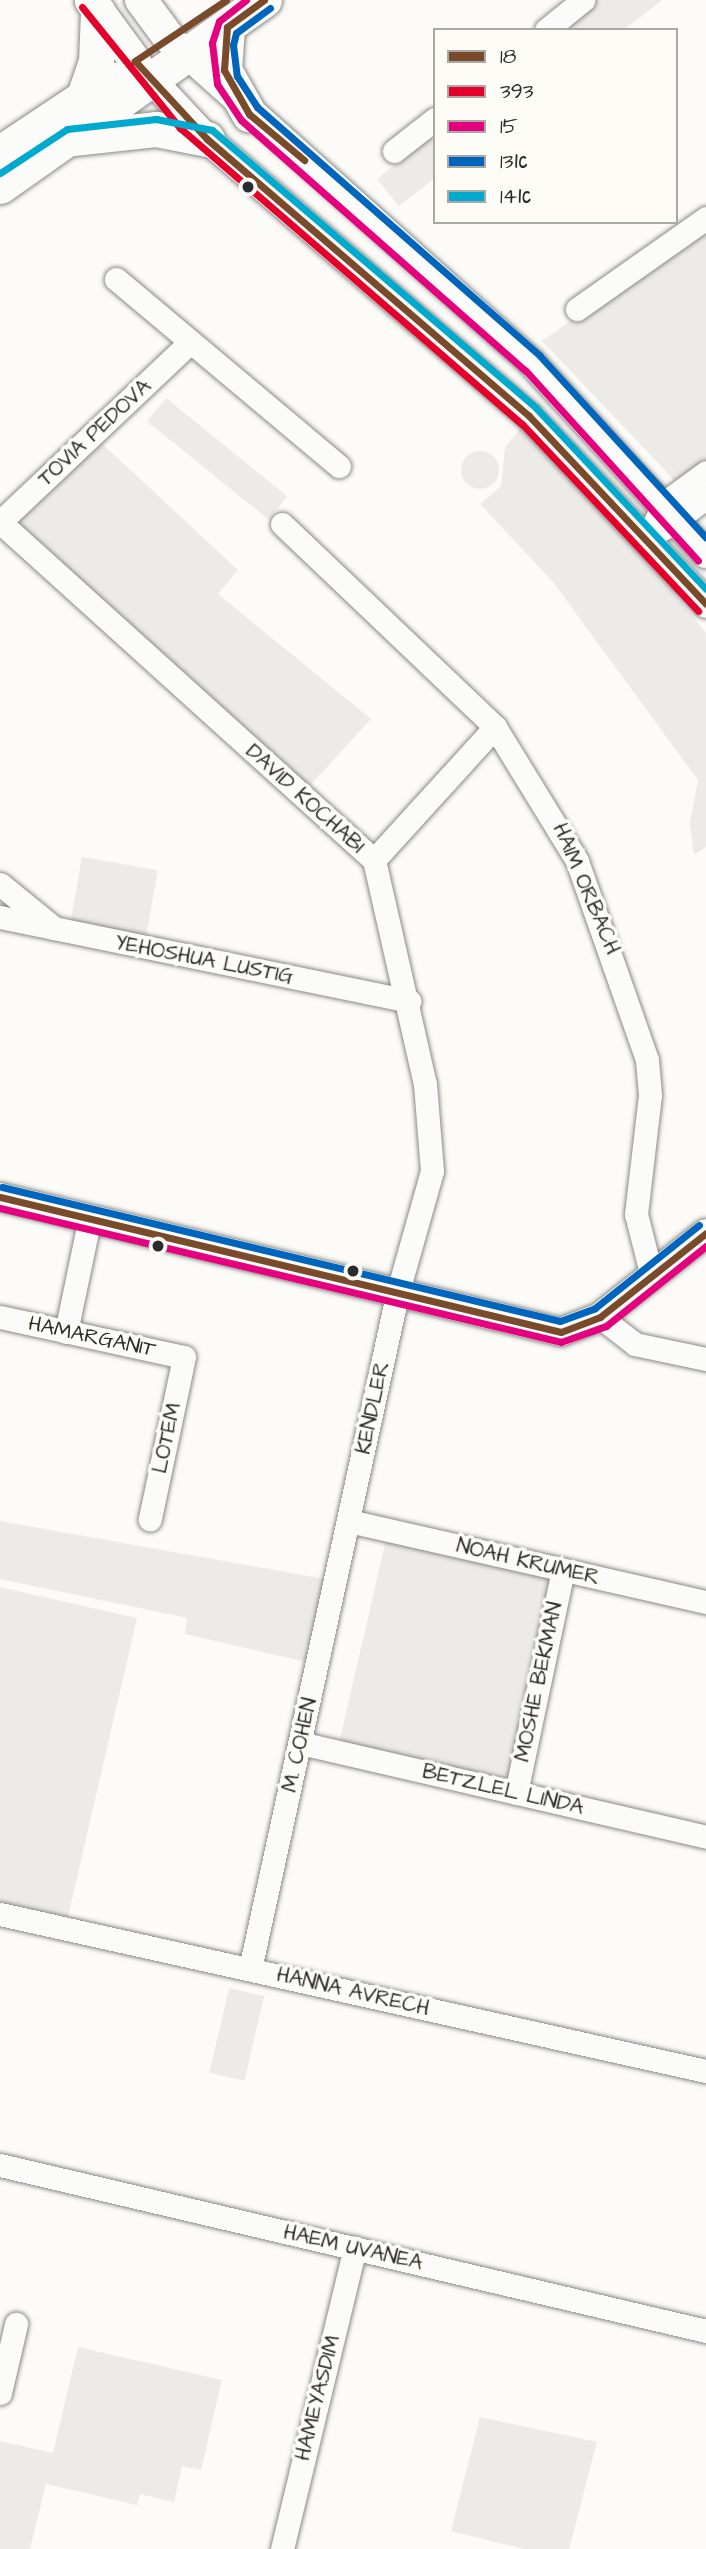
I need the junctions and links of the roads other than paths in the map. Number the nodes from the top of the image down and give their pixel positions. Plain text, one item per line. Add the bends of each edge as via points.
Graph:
1 (141, 0) edge
2 (264, 0) edge
3 (583, 0) edge
4 (94, 6) edge
5 (227, 13) edge
6 (548, 28) edge
7 (177, 46) junction
8 (142, 70) junction
9 (83, 99) junction
10 (249, 114) junction
11 (433, 121) edge
12 (69, 139) junction
13 (207, 139) junction
14 (394, 151) dead end
15 (0, 153) edge
16 (0, 186) edge
17 (706, 218) edge
18 (116, 279) dead end
19 (577, 309) dead end
20 (189, 343) junction
21 (339, 466) dead end
22 (706, 472) edge
23 (706, 498) edge
24 (671, 511) junction
25 (0, 522) edge
26 (282, 524) dead end
27 (646, 541) junction
28 (706, 554) edge
29 (706, 604) edge
30 (495, 727) junction
31 (374, 860) junction
32 (0, 884) edge
33 (0, 917) edge
34 (59, 932) junction
35 (409, 1001) junction
36 (0, 1197) edge
37 (90, 1217) junction
38 (706, 1233) edge
39 (651, 1273) junction
40 (397, 1295) junction
41 (0, 1317) edge
42 (600, 1317) junction
43 (66, 1332) junction
44 (184, 1357) joint
45 (706, 1359) edge
46 (150, 1519) dead end
47 (349, 1521) junction
48 (563, 1570) junction
49 (706, 1602) edge
50 (300, 1743) junction
51 (516, 1793) junction
52 (706, 1837) edge
53 (0, 1914) edge
54 (250, 1969) junction
55 (706, 2071) edge
56 (0, 2165) edge
57 (355, 2248) junction
58 (16, 2324) dead end
59 (706, 2331) edge
60 (0, 2393) edge
61 (282, 2549) edge

1 - 7 main road
2 - 5 main road
3 - 6 street
4 - 8 main road
4 - 9 main road via 96,62
5 - 7 main road
5 - 10 main road via 224,70
7 - 8 main road
7 - 10 street
8 - 9 main road
8 - 12 main road
8 - 13 street
9 - 15 main road
10 - 24 street via 533,364
11 - 14 street
12 - 13 main road via 156,129
12 - 16 main road
13 - 27 street via 529,416
17 - 19 street
18 - 20 street
20 - 21 street
20 - 25 street, TOVIA PEDOVA
22 - 24 street
23 - 24 street
24 - 27 street
24 - 28 street
25 - 31 street, DAVID KOCHABI
26 - 30 street, HAIM ORBACH
27 - 29 street
30 - 31 street
30 - 39 street, HAIM ORBACH via 578,861 639,1029 649,1095 636,1214
31 - 35 street, DAVID KOCHABI
32 - 34 street
33 - 34 street, YEHOSHUA LUSTIG
34 - 35 street, YEHOSHUA LUSTIG
35 - 40 street, DAVID KOCHABI via 432,1129 432,1171
36 - 37 street
37 - 40 street
37 - 43 street
38 - 39 street
39 - 42 street
40 - 42 street via 561,1332
40 - 47 street, KENDLER
41 - 43 street, HAMARGANIT
42 - 45 street via 635,1344
43 - 44 street, HAMARGANIT
44 - 46 street, LOTEM
47 - 48 street, NOAH KRUMER
47 - 50 street, M. COHEN
48 - 49 street, NOAH KRUMER
48 - 51 street, MOSHE BEKMAN
50 - 51 street, BETZLEL LINDA
50 - 54 street, M. COHEN
51 - 52 street, BETZLEL LINDA
53 - 54 street, HANNA AVRECH
54 - 55 street, HANNA AVRECH
56 - 57 street, HAEM UVANEA
57 - 59 street, HAEM UVANEA
57 - 61 street, HAMEYASDIM
58 - 60 street

